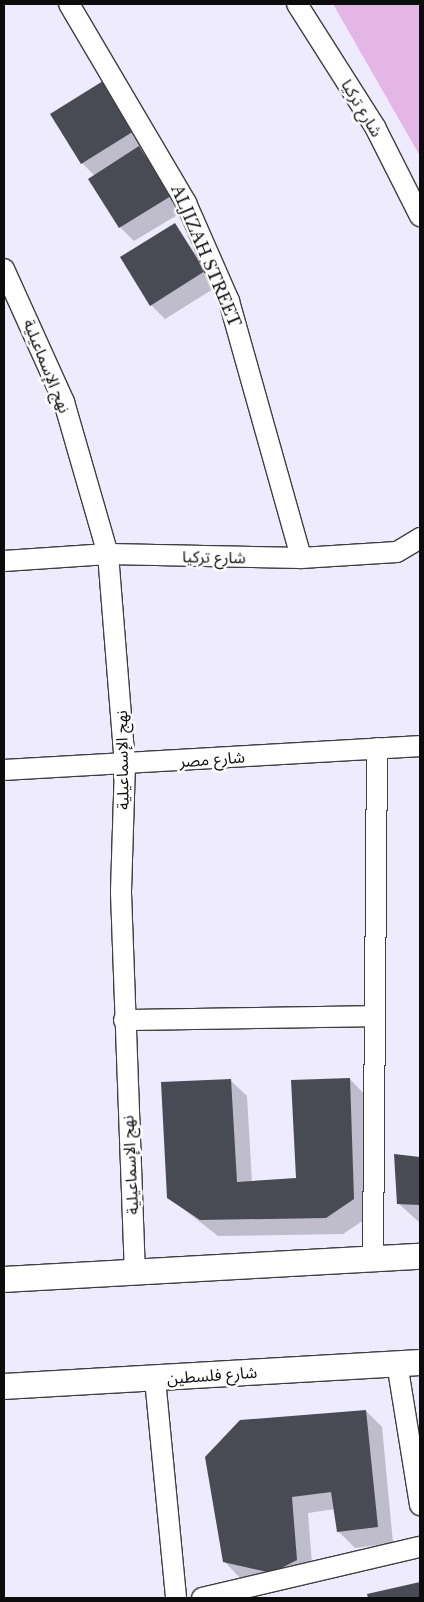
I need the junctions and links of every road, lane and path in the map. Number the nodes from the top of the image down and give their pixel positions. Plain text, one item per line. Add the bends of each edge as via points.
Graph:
1 (69, 4) edge
2 (297, 4) edge
3 (420, 216) edge
4 (4, 270) edge
5 (420, 538) edge
6 (108, 554) junction
7 (301, 558) junction
8 (4, 561) edge
9 (420, 746) edge
10 (377, 748) junction
11 (124, 764) junction
12 (4, 770) edge
13 (373, 1016) junction
14 (124, 1020) junction
15 (420, 1256) edge
16 (373, 1259) junction
17 (135, 1271) junction
18 (4, 1279) edge
19 (409, 1363) edge
20 (155, 1379) junction
21 (4, 1386) edge
22 (420, 1505) edge
23 (420, 1547) edge
24 (176, 1598) edge
25 (202, 1598) edge

1 - 7 street, ALJIZAH STREET via 186,203 229,301
2 - 3 street, شارع تركيا via 374,127
4 - 6 street, نهج الإسماعيلية via 64,402
5 - 7 street, شارع تركيا via 397,552
6 - 7 street, شارع تركيا
6 - 8 street, شارع تركيا
6 - 11 street, نهج الإسماعيلية
9 - 10 street, شارع مصر
10 - 11 street, شارع مصر
10 - 13 street
11 - 12 street, شارع مصر
11 - 14 street, نهج الإسماعيلية
13 - 14 street
13 - 16 street
14 - 17 street, نهج الإسماعيلية
15 - 16 street
16 - 17 street
17 - 18 street
19 - 20 street, شارع فلسطين
19 - 22 street
20 - 21 street, شارع فلسطين
20 - 24 street
23 - 25 street

